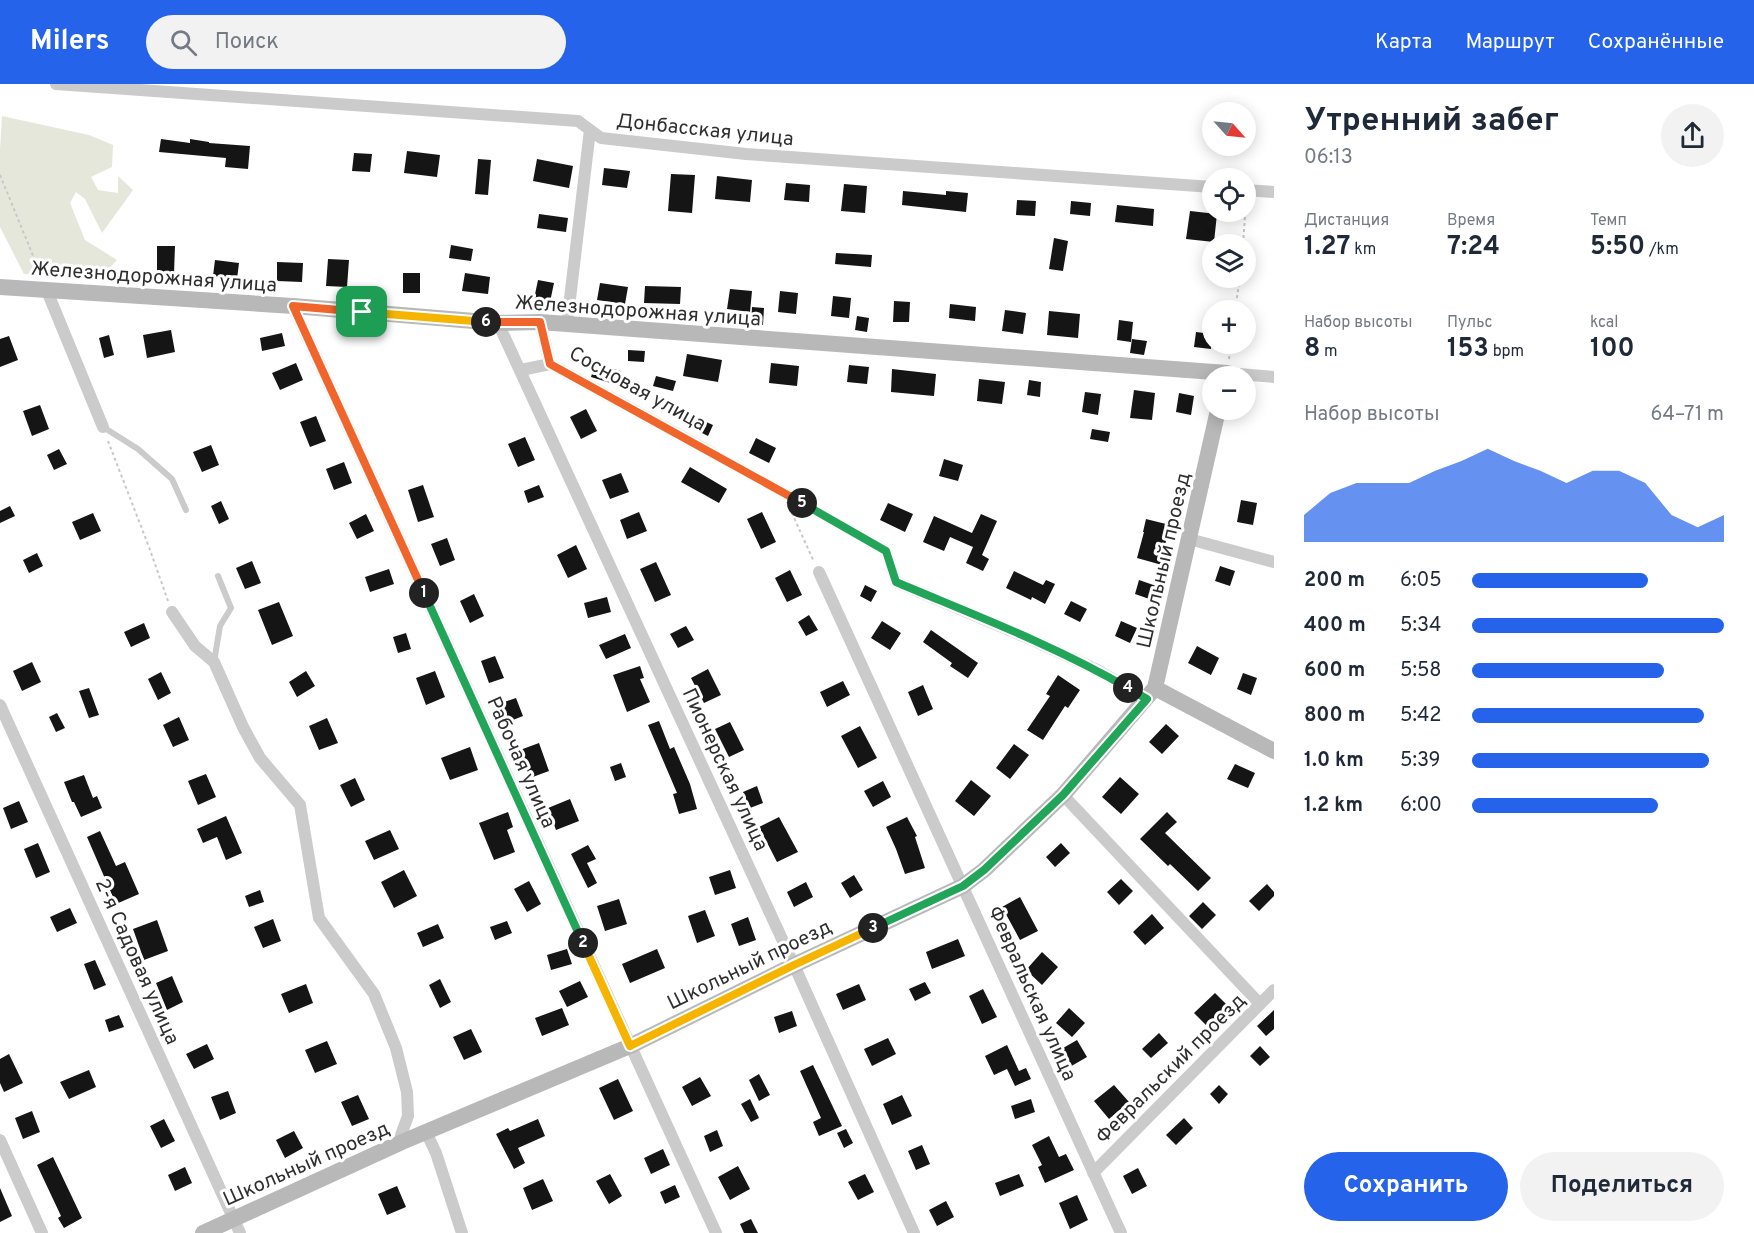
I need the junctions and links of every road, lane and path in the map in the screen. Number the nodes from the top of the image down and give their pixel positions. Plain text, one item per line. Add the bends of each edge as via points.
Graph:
1 (56, 84) edge
2 (590, 130) junction
3 (0, 175) edge
4 (1202, 186) edge
5 (1256, 191) edge
6 (1274, 192) edge
7 (0, 287) edge
8 (47, 291) junction
9 (293, 306) junction
10 (540, 322) junction
11 (498, 323) junction
12 (567, 324) junction
13 (550, 364) junction
14 (520, 370) junction
15 (1202, 373) edge
16 (1256, 376) edge
17 (1274, 377) edge
18 (1216, 420) edge
19 (103, 427) junction
20 (712, 453) joint
21 (782, 491) junction
22 (186, 510) dead end
23 (1188, 539) junction
24 (1274, 562) edge
25 (819, 572) joint
26 (218, 576) dead end
27 (896, 582) joint
28 (172, 612) joint
29 (214, 662) junction
30 (1151, 694) junction
31 (0, 705) edge
32 (1274, 751) edge
33 (1063, 795) junction
34 (963, 886) junction
35 (794, 965) junction
36 (1274, 990) edge
37 (1260, 1004) junction
38 (630, 1046) junction
39 (426, 1132) junction
40 (0, 1140) edge
41 (402, 1142) junction
42 (1093, 1173) junction
43 (236, 1226) edge
44 (42, 1233) edge
45 (203, 1233) edge
46 (462, 1233) edge
47 (716, 1233) edge
48 (914, 1233) edge
49 (1121, 1233) edge

1 - 2 street, Донбасская улица via 578,121
2 - 4 street, Донбасская улица via 601,138 746,154
2 - 12 street
3 - 8 path
5 - 6 street
7 - 8 street, Железнодорожная улица
8 - 9 street, Железнодорожная улица
8 - 19 street
9 - 11 street, Железнодорожная улица
9 - 38 street, Рабочая улица
10 - 11 street, Железнодорожная улица
10 - 12 street, Железнодорожная улица
10 - 13 street, Сосновая улица
11 - 14 street, Пионерская улица
12 - 15 street, Железнодорожная улица
13 - 14 street
13 - 20 street, Сосновая улица
14 - 35 street, Пионерская улица
16 - 17 street, Железнодорожная улица
18 - 23 street, Школьный проезд
19 - 22 lane via 138,449 172,479
19 - 28 path
20 - 21 path
21 - 25 path
21 - 27 path via 886,551
23 - 24 street
23 - 30 street, Школьный проезд
25 - 34 street, Февральская улица
26 - 29 lane via 231,608 220,626
27 - 30 street
28 - 29 street via 195,646
29 - 41 street via 260,758 300,806 319,918 374,994 396,1048 407,1092 408,1116
30 - 32 street
30 - 33 street, Школьный проезд
31 - 43 street, 2-я Садовая улица
33 - 34 street, Школьный проезд
33 - 37 street
34 - 35 street, Школьный проезд
34 - 42 street, Февральская улица
35 - 38 street, Школьный проезд
35 - 48 street, Пионерская улица
36 - 37 street, Февральский проезд
37 - 42 street, Февральский проезд
38 - 39 street, Школьный проезд
38 - 47 street, Рабочая улица
39 - 41 street, Школьный проезд
39 - 46 street
40 - 44 street
41 - 43 street, Школьный проезд
42 - 49 street, Февральская улица
43 - 45 street, Школьный проезд

